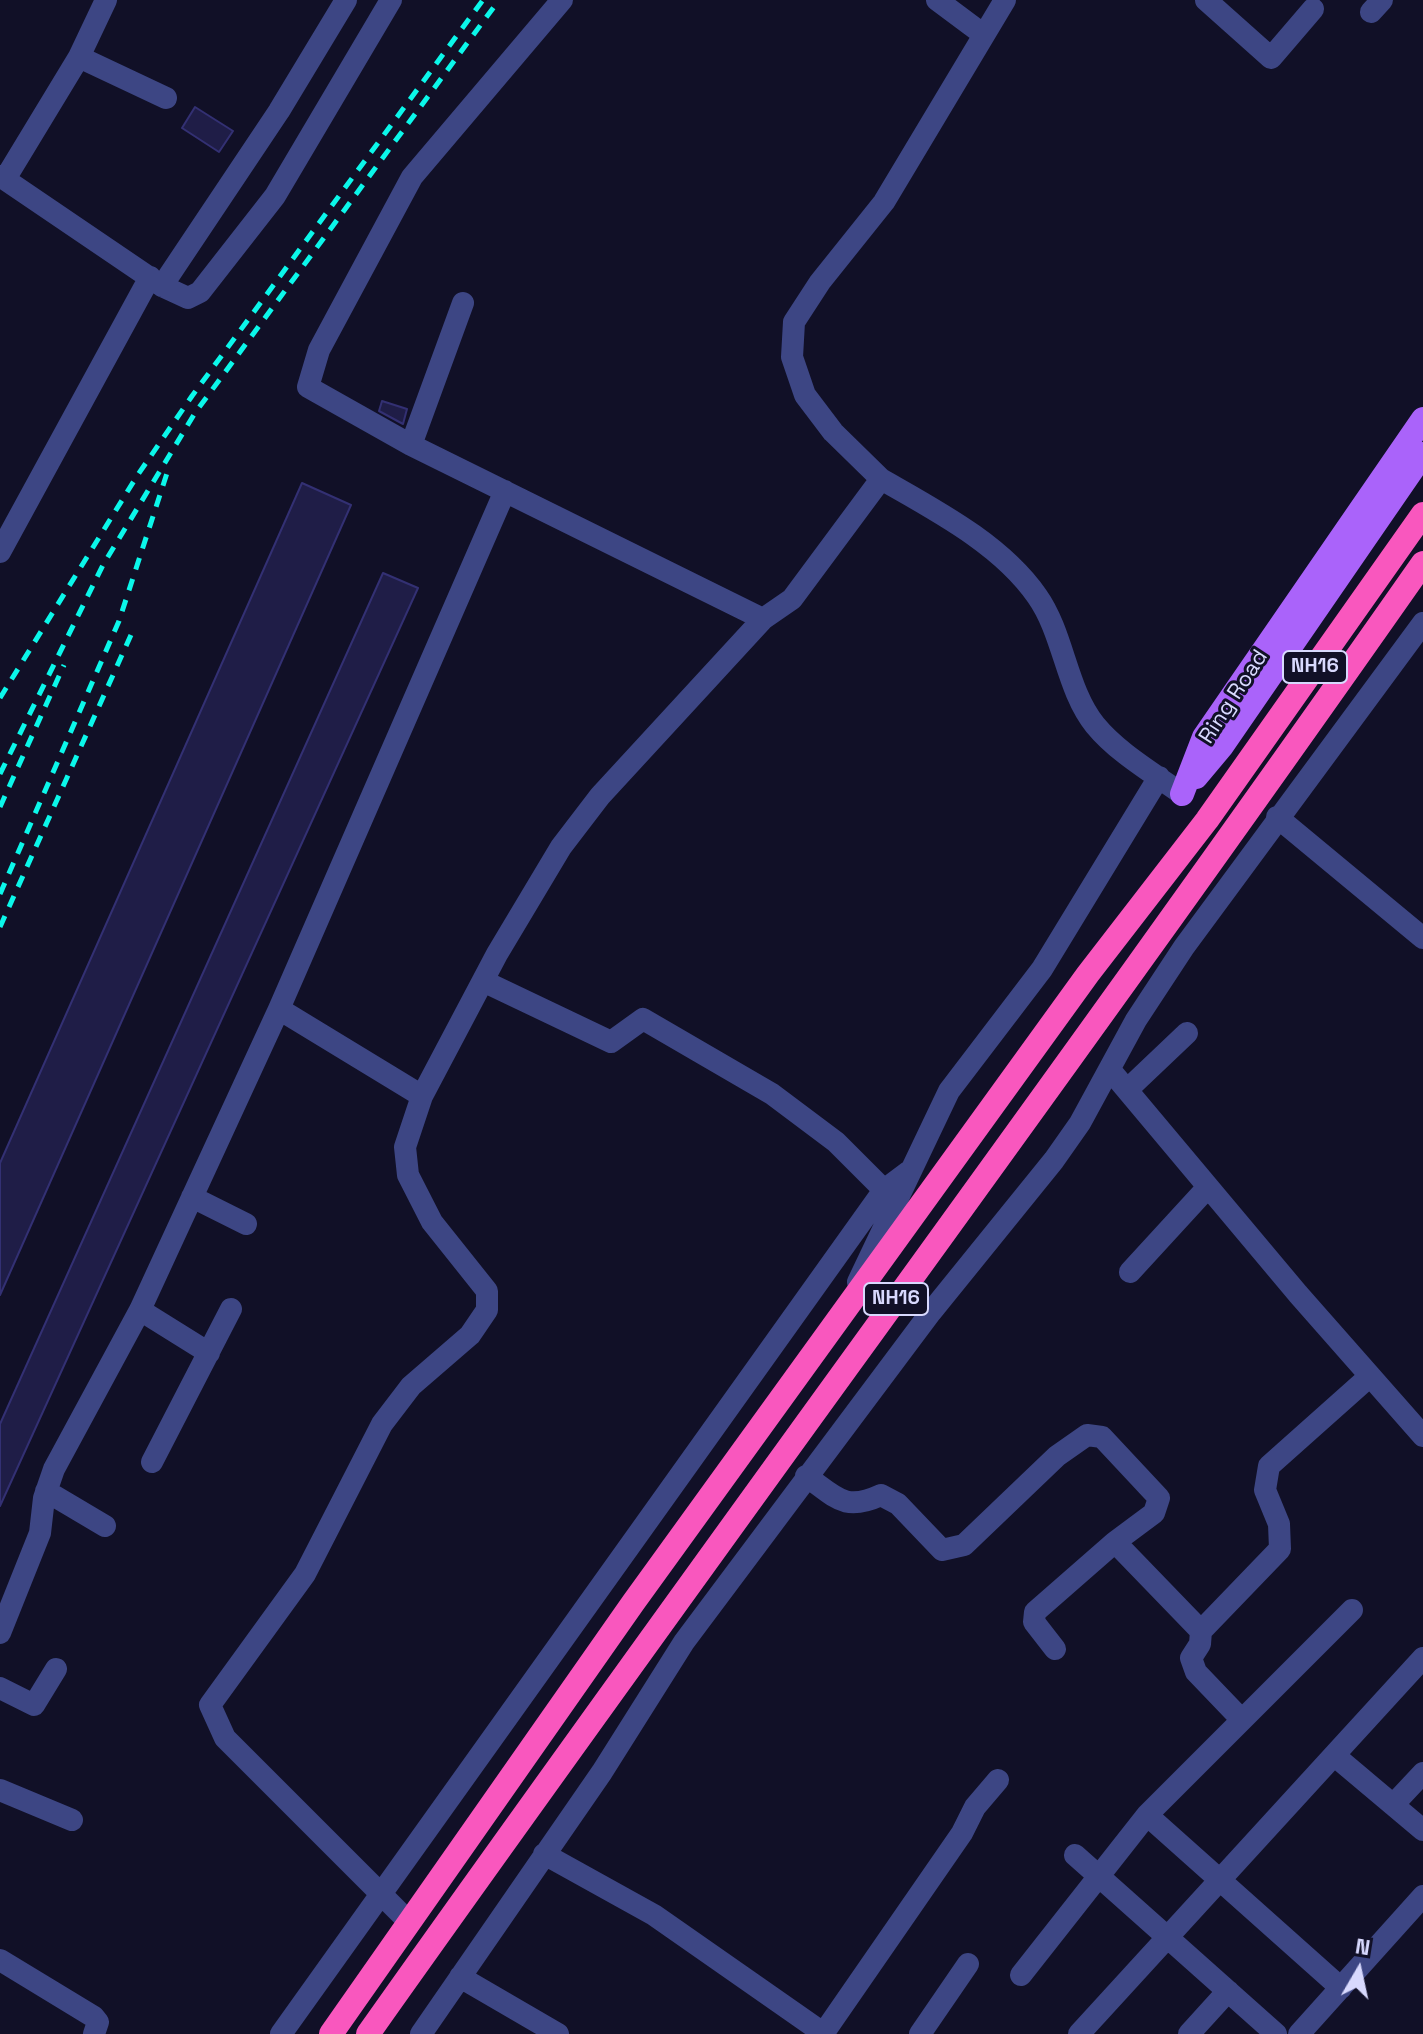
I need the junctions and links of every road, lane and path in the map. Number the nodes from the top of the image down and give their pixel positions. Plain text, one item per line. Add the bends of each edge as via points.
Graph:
1 (106, 0) edge
2 (346, 0) edge
3 (391, 0) edge
4 (562, 0) edge
5 (937, 0) edge
6 (1005, 0) edge
7 (1206, 0) edge
8 (1313, 9) dead end
9 (984, 35) junction
10 (79, 57) junction
11 (166, 98) dead end
12 (2, 177) edge
13 (156, 282) junction
14 (463, 303) dead end
15 (1423, 419) edge
16 (411, 445) junction
17 (1423, 454) edge
18 (881, 479) junction
19 (505, 491) junction
20 (1423, 514) edge
21 (0, 552) edge
22 (1423, 563) edge
23 (763, 619) junction
24 (1423, 623) edge
25 (1159, 777) junction
26 (1182, 794) junction
27 (1277, 817) junction
28 (1207, 820) junction
29 (1423, 938) edge
30 (483, 981) junction
31 (279, 1009) junction
32 (1187, 1033) dead end
33 (1111, 1071) junction
34 (1127, 1090) junction
35 (422, 1096) junction
36 (908, 1172) junction
37 (1208, 1187) junction
38 (884, 1190) junction
39 (192, 1197) junction
40 (246, 1224) dead end
41 (1130, 1272) dead end
42 (231, 1309) dead end
43 (846, 1309) junction
44 (140, 1310) junction
45 (209, 1353) junction
46 (1370, 1376) junction
47 (1423, 1436) edge
48 (152, 1462) dead end
49 (806, 1476) junction
50 (46, 1491) junction
51 (105, 1526) dead end
52 (1115, 1542) junction
53 (1352, 1610) dead end
54 (1201, 1631) junction
55 (0, 1633) edge
56 (1055, 1649) dead end
57 (1423, 1658) edge
58 (56, 1669) dead end
59 (0, 1688) edge
60 (1242, 1720) junction
61 (1335, 1756) junction
62 (1423, 1773) edge
63 (998, 1780) dead end
64 (0, 1790) edge
65 (1393, 1805) junction
66 (1147, 1815) junction
67 (72, 1820) dead end
68 (1423, 1830) edge
69 (544, 1854) junction
70 (1075, 1855) dead end
71 (1098, 1876) junction
72 (1221, 1881) junction
73 (381, 1894) junction
74 (1423, 1896) edge
75 (409, 1922) junction
76 (1169, 1939) junction
77 (0, 1960) edge
78 (968, 1964) dead end
79 (1021, 1975) dead end
80 (460, 1977) junction
81 (1341, 1988) junction
82 (1228, 1991) junction
83 (94, 2034) edge
84 (281, 2034) edge
85 (331, 2034) edge
86 (368, 2034) edge
87 (421, 2034) edge
88 (558, 2034) edge
89 (823, 2034) edge
90 (920, 2034) edge
91 (1079, 2034) edge
92 (1189, 2034) edge
93 (1276, 2034) edge
94 (1299, 2034) edge

1 - 10 street
2 - 13 street via 279,111
3 - 13 street via 275,196 200,292 188,298
4 - 16 street via 412,177 312,369 308,387
5 - 9 street
6 - 9 street
7 - 8 street via 1271,58
9 - 18 street via 884,202 794,322 792,357 805,395 833,432
10 - 11 street
10 - 12 street
12 - 13 street
13 - 21 street
14 - 16 street
15 - 26 main road, Ring Road via 1204,737
16 - 19 street
17 - 26 main road, Ring Road via 1222,746
18 - 23 street via 792,599
18 - 25 street via 943,514 1014,568 1039,598 1095,725
19 - 23 street
19 - 31 street
20 - 28 highway, NH16
22 - 86 highway, NH16
23 - 30 street via 600,796 561,847
24 - 27 street
25 - 26 street
25 - 36 street via 1042,969 949,1091
26 - 28 main road
27 - 29 street
27 - 33 street via 1136,1020
28 - 43 highway, NH16 via 1088,974
30 - 35 street
30 - 38 street via 611,1042 643,1019 772,1094 836,1142
31 - 35 street
31 - 39 street
32 - 34 street
33 - 34 street
33 - 49 street via 1054,1160
34 - 37 street
35 - 73 street via 405,1147 408,1175 432,1222 487,1291 487,1310 470,1335 411,1386 382,1424 305,1574 210,1705 225,1738
36 - 38 street
36 - 43 street
37 - 41 street
37 - 46 street
38 - 73 street
39 - 40 street
39 - 44 street
42 - 45 street
43 - 75 highway, NH16
44 - 45 street
44 - 50 street
45 - 48 street
46 - 47 street
46 - 54 street via 1269,1466 1265,1490 1279,1524 1280,1549
49 - 52 street via 843,1502 859,1506 881,1495 898,1504 942,1550 964,1545 1057,1456 1087,1435 1102,1437 1159,1498 1154,1513
49 - 69 street via 684,1642
50 - 51 street
50 - 55 street via 40,1533
52 - 54 street
52 - 56 street via 1035,1612 1034,1622
53 - 60 street
54 - 60 street via 1191,1658 1196,1672
57 - 61 street
58 - 59 street via 34,1705
60 - 66 street
61 - 65 street
61 - 72 street
62 - 65 street
63 - 89 street
64 - 67 street
65 - 68 street
66 - 71 street
66 - 72 street
69 - 80 street
69 - 89 street via 654,1915
70 - 71 street
71 - 76 street
71 - 79 street
72 - 76 street
72 - 81 street
73 - 75 street
73 - 84 street
74 - 81 street
75 - 85 highway, NH16
76 - 82 street
76 - 91 street
77 - 83 street via 94,2017
78 - 90 street
80 - 87 street
80 - 88 street
81 - 94 street
82 - 92 street
82 - 93 street

